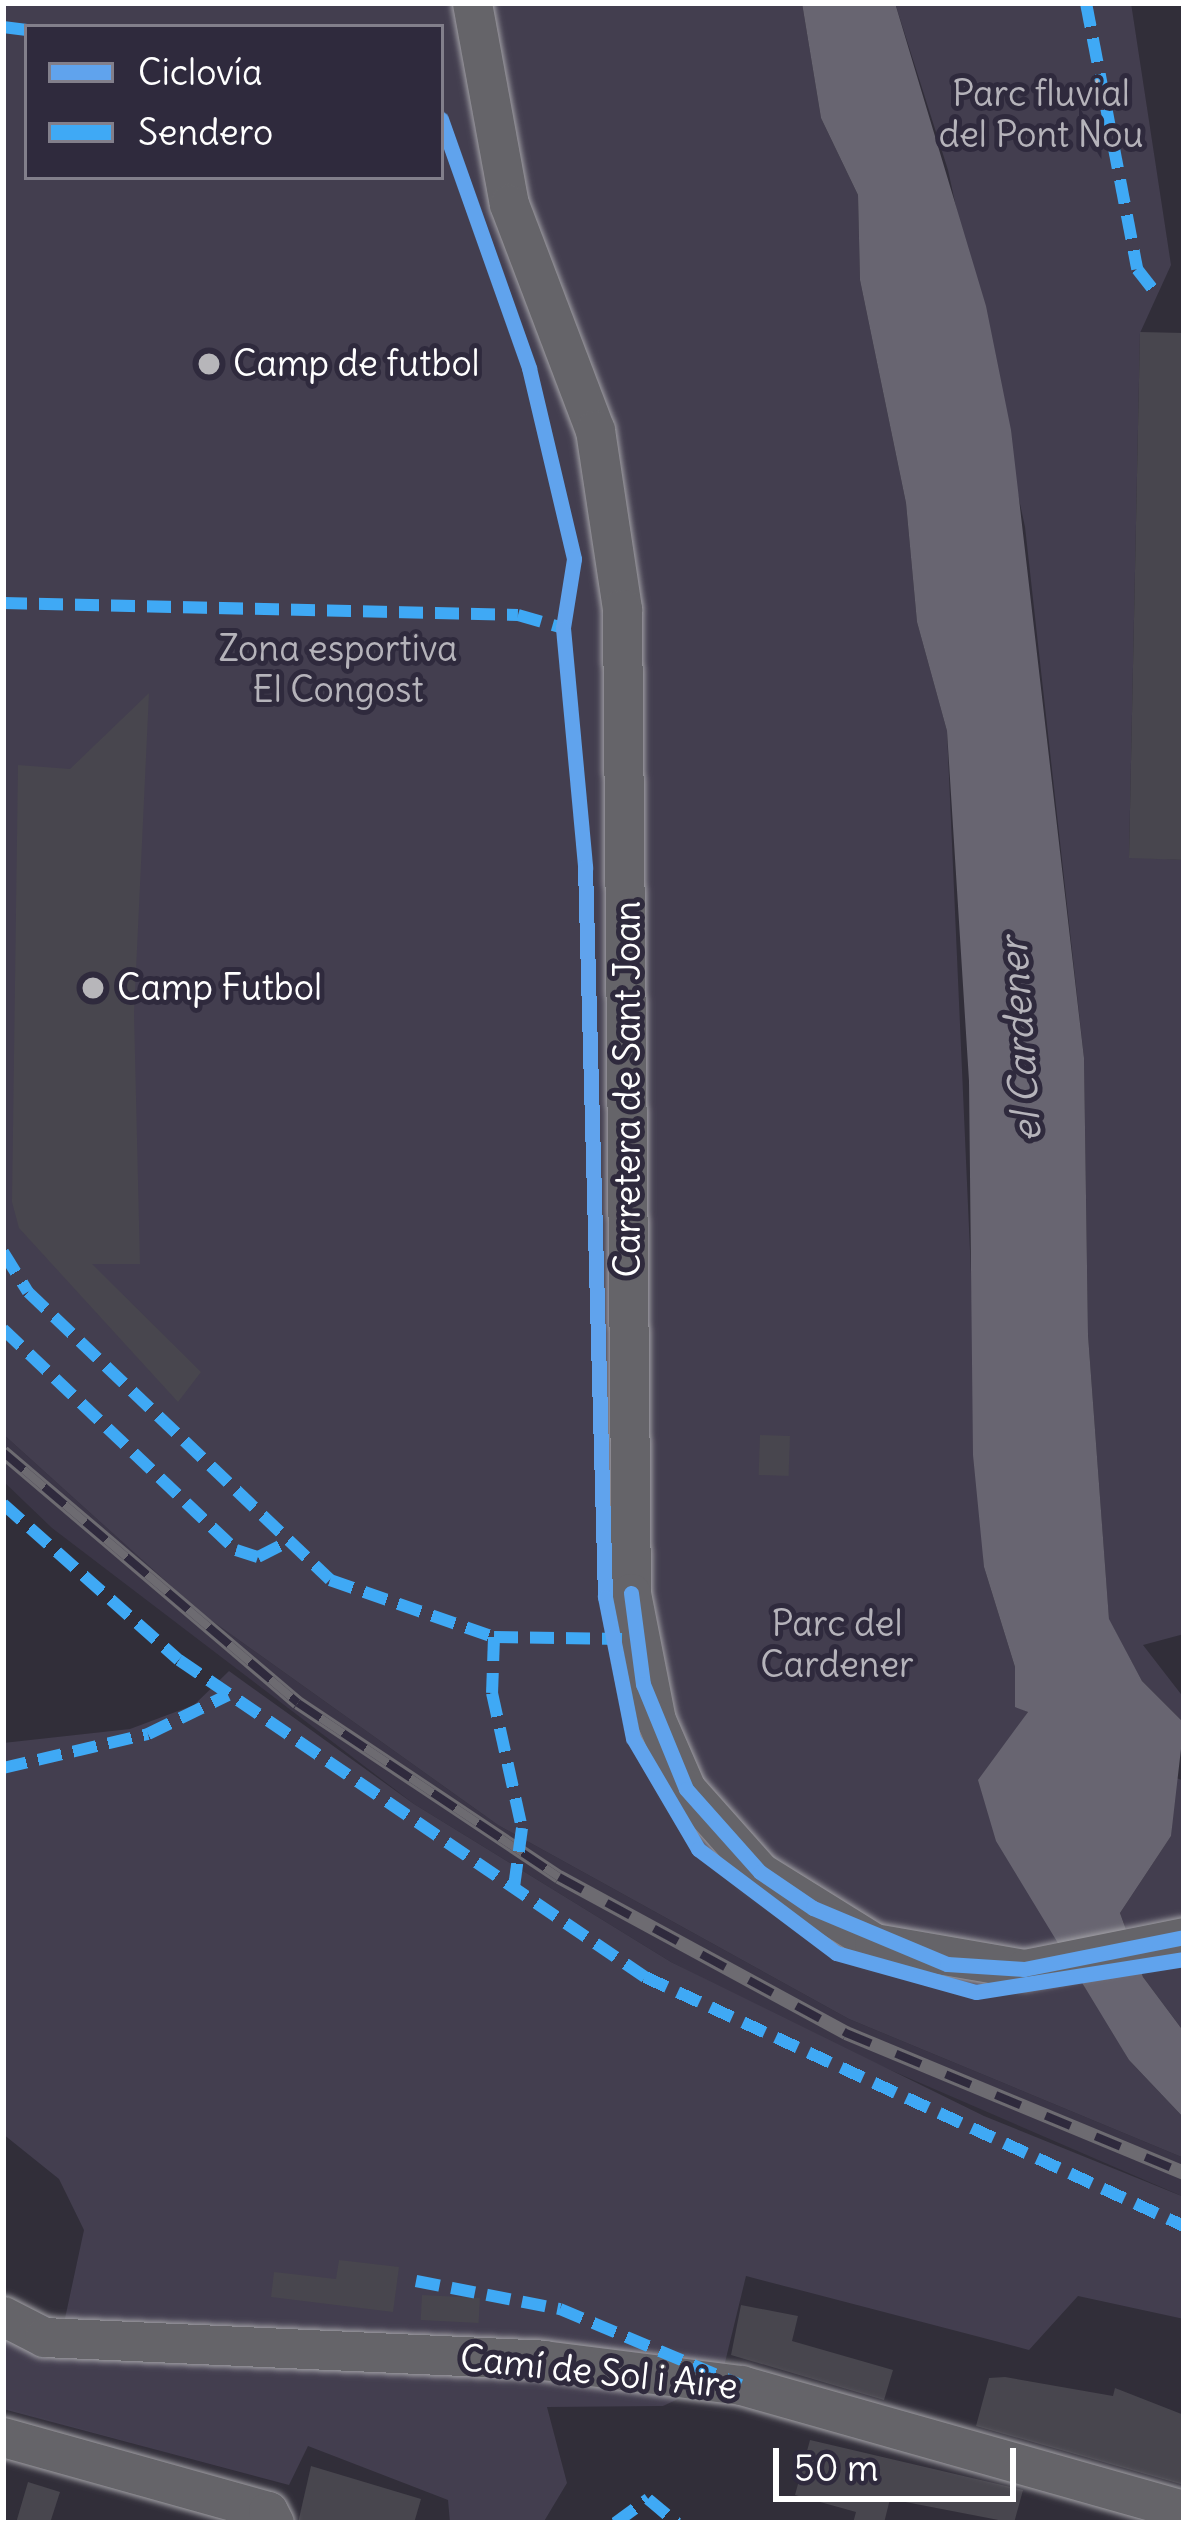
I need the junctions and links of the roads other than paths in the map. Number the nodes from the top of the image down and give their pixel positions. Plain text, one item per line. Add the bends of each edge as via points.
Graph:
1 (472, 3) edge
2 (1184, 1937) edge
3 (3, 2316) edge
4 (3, 2438) edge
5 (1184, 2510) edge
6 (274, 2523) edge

1 - 2 street, Carretera de Sant Joan via 509,204 595,430 622,609 631,1593 643,1684 686,1789 760,1872 874,1943 1024,1969
3 - 5 street, Camí de Sol i Aire via 44,2337 543,2360 741,2385
4 - 6 street via 268,2511

